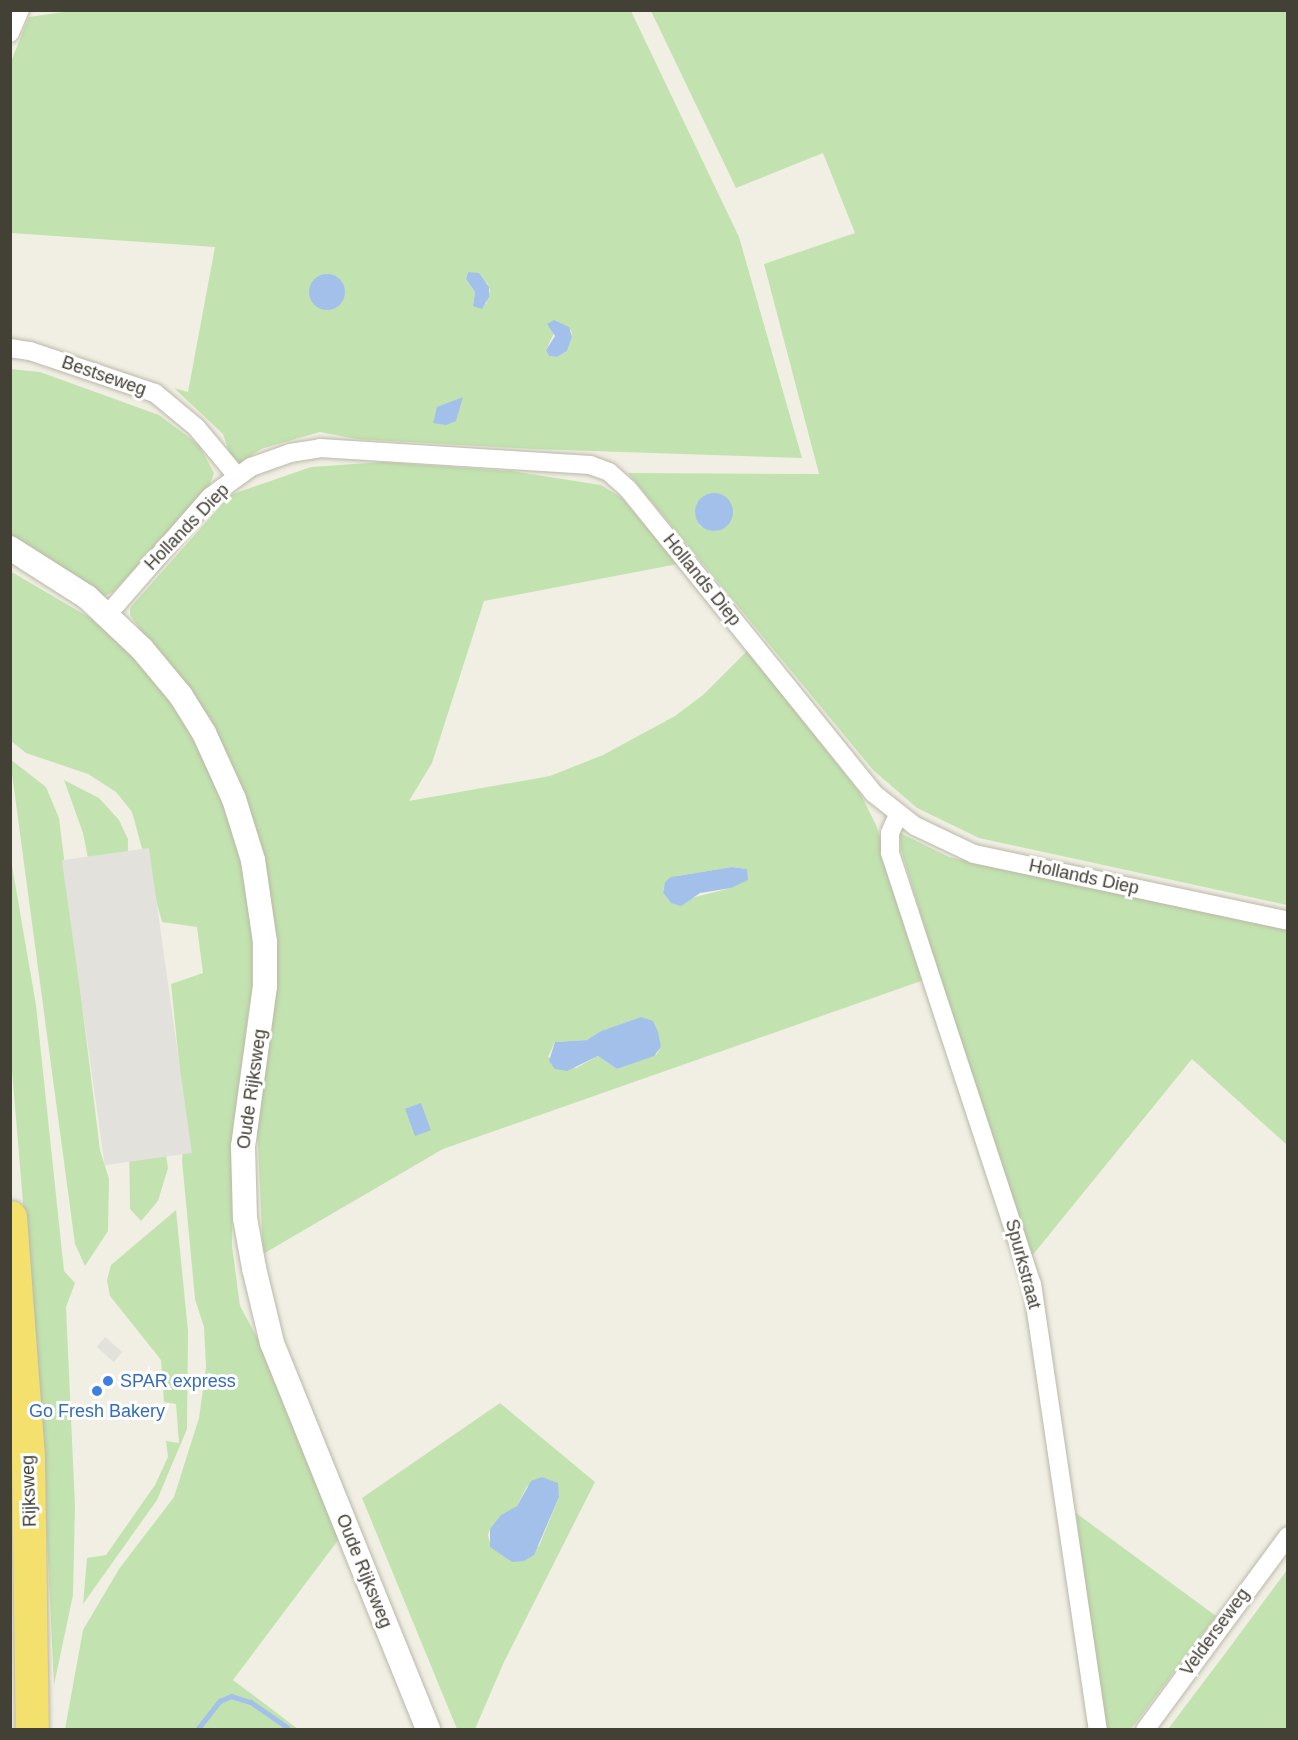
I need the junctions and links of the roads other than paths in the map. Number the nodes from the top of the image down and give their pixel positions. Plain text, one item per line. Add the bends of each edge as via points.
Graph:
1 (20, 10) edge
2 (10, 33) edge
3 (10, 348) edge
4 (237, 476) junction
5 (10, 548) edge
6 (108, 614) junction
7 (898, 815) junction
8 (1287, 921) edge
9 (10, 1217) edge
10 (1287, 1536) edge
11 (32, 1730) edge
12 (428, 1730) edge
13 (1098, 1730) edge
14 (1145, 1730) edge

1 - 2 street
3 - 4 street, Bestseweg via 30,351 155,393 196,427
4 - 6 street, Hollands Diep via 210,497
4 - 7 street, Hollands Diep via 271,459 320,448 590,465 609,472 628,489 873,793
5 - 6 street, Oude Rijksweg via 66,581
6 - 12 street, Oude Rijksweg via 181,696 219,762 247,834 265,942 263,1008 243,1147 245,1218 254,1268 272,1343
7 - 8 street, Hollands Diep via 938,839 974,854
7 - 13 street, Spurkstraat via 890,833 890,853 1032,1284
9 - 11 highway, Rijksweg via 28,1457
10 - 14 street, Velderseweg

